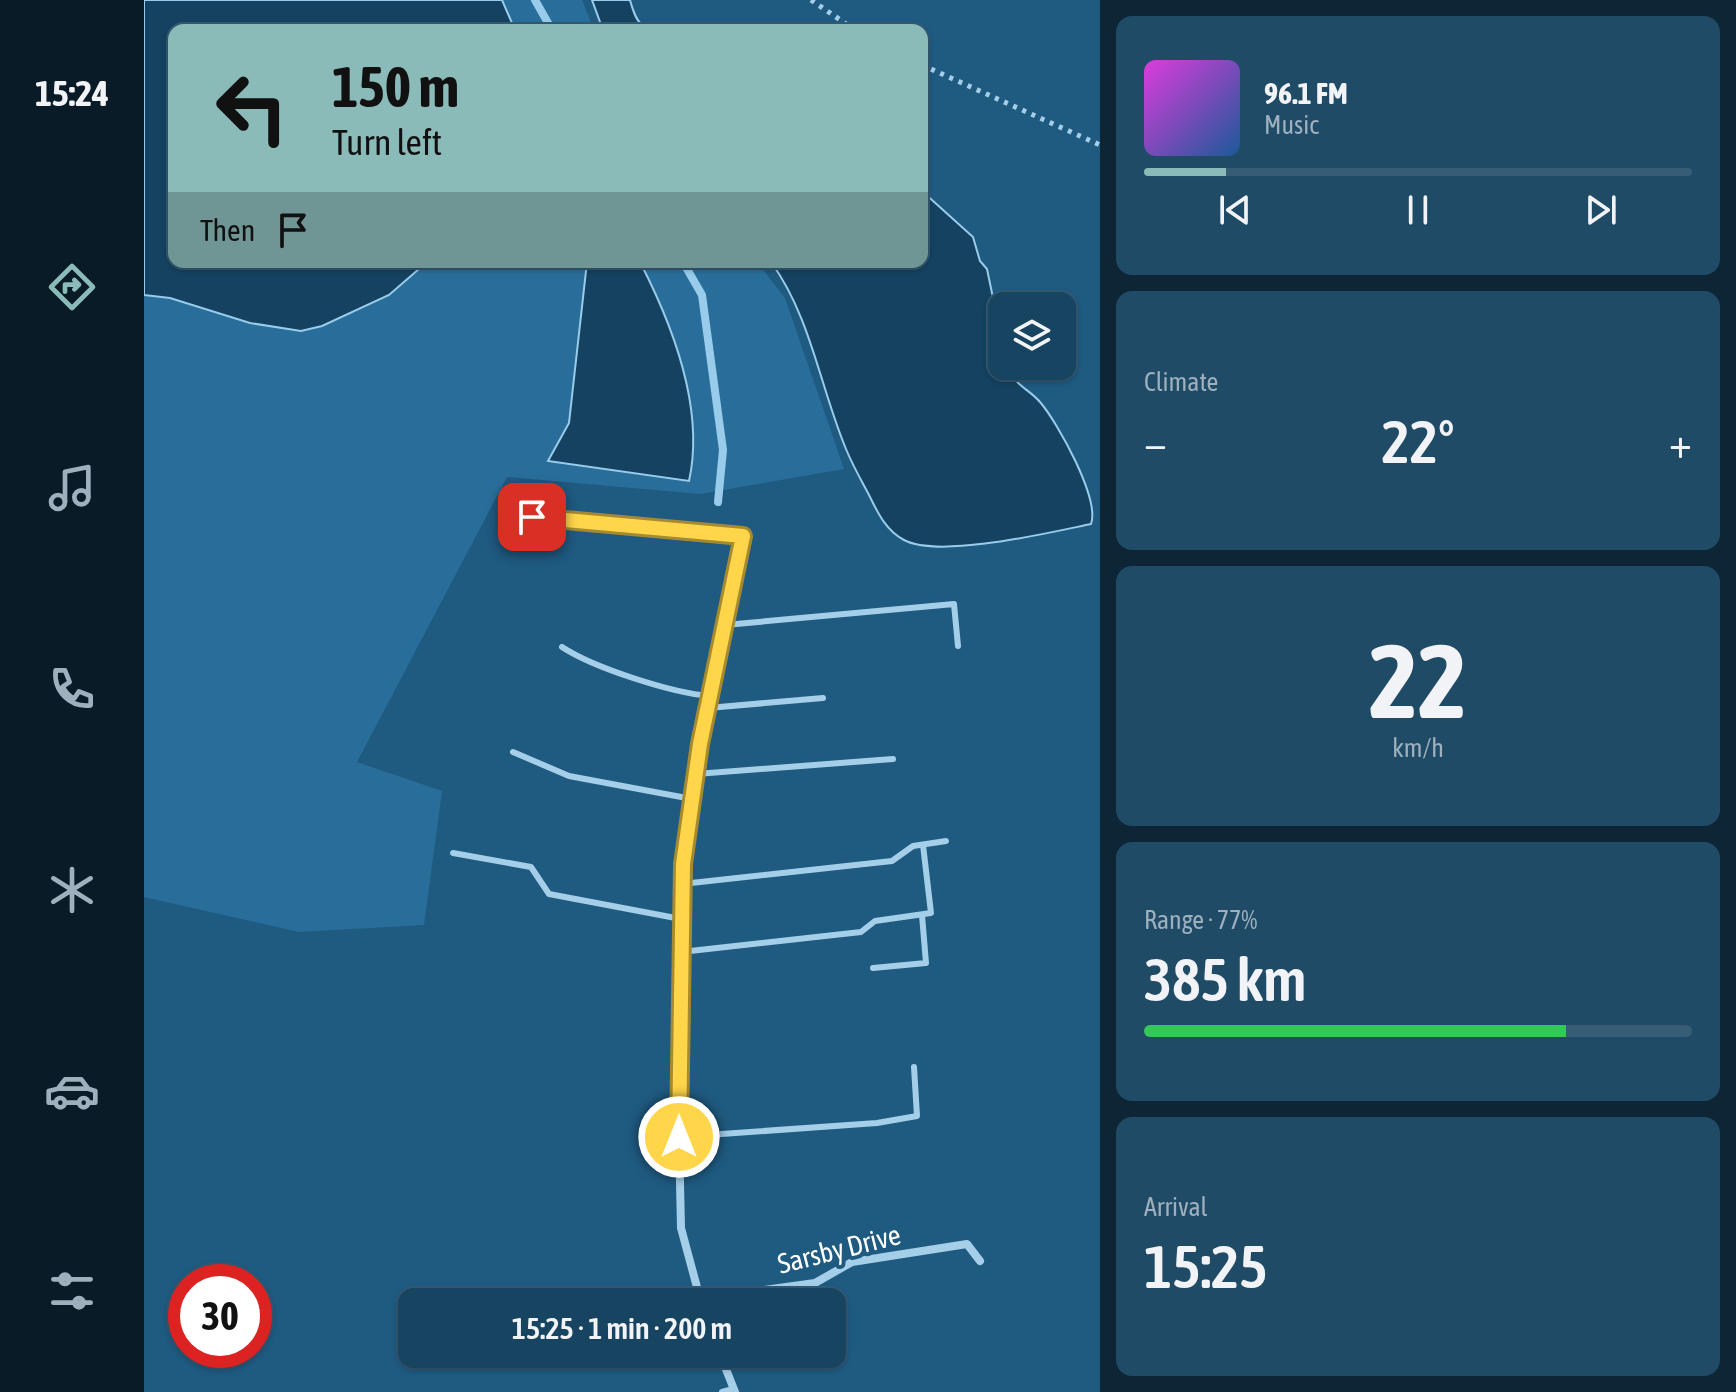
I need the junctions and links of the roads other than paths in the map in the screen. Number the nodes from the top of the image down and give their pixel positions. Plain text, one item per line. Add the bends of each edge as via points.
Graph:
1 (532, 517) dead end
2 (743, 536) joint
3 (725, 625) junction
4 (958, 646) dead end
5 (562, 647) dead end
6 (710, 696) junction
7 (823, 698) dead end
8 (708, 708) junction
9 (513, 752) dead end
10 (893, 759) dead end
11 (696, 774) junction
12 (692, 799) junction
13 (946, 841) dead end
14 (923, 845) junction
15 (453, 853) dead end
16 (682, 884) junction
17 (922, 915) junction
18 (681, 919) junction
19 (681, 952) junction
20 (873, 968) dead end
21 (914, 1067) dead end
22 (679, 1137) junction
23 (980, 1261) dead end
24 (697, 1288) edge
25 (781, 1288) edge
26 (725, 1368) edge
27 (734, 1390) edge
28 (722, 1392) edge

1 - 2 lane
2 - 3 street
3 - 4 lane via 954,604
3 - 6 street
5 - 6 lane via 581,660 690,695
6 - 8 street
7 - 8 lane
8 - 11 street
9 - 12 lane via 569,776
10 - 11 lane
11 - 12 street
12 - 16 street
13 - 14 lane
14 - 16 lane via 892,861
14 - 17 lane via 931,913
15 - 18 lane via 531,867 549,894
16 - 18 street
17 - 19 lane via 875,921 861,932
17 - 20 lane via 926,963
18 - 19 street
19 - 22 street
21 - 22 lane via 917,1116
22 - 24 street via 681,1228
23 - 25 street, Sarsby Drive via 967,1244 852,1262 815,1283
26 - 27 street
27 - 28 lane

